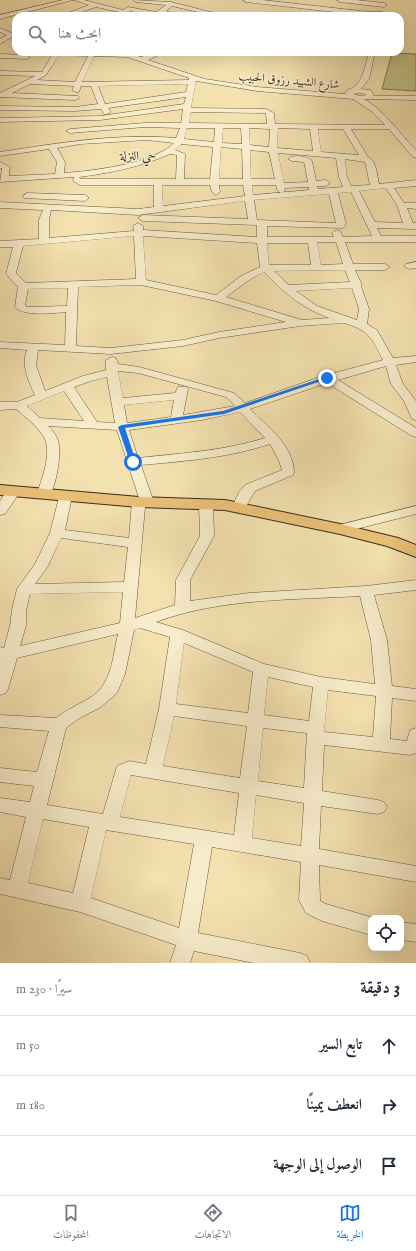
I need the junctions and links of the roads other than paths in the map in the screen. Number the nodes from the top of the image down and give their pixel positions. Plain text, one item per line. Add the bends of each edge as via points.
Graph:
1 (70, 0) edge
2 (77, 0) edge
3 (110, 0) edge
4 (136, 0) edge
5 (159, 0) edge
6 (249, 0) edge
7 (314, 0) edge
8 (340, 0) edge
9 (146, 1) edge
10 (274, 2) edge
11 (387, 3) edge
12 (172, 4) junction
13 (93, 5) junction
14 (308, 6) junction
15 (0, 8) edge
16 (127, 10) junction
17 (22, 12) edge
18 (75, 12) edge
19 (122, 12) edge
20 (142, 12) edge
21 (160, 12) edge
22 (205, 12) edge
23 (354, 12) edge
24 (12, 13) edge
25 (12, 14) edge
26 (0, 17) edge
27 (0, 30) edge
28 (12, 33) edge
29 (12, 35) edge
30 (1, 41) edge
31 (12, 42) edge
32 (0, 51) edge
33 (12, 52) edge
34 (12, 54) edge
35 (0, 56) edge
36 (16, 56) edge
37 (52, 56) edge
38 (90, 56) edge
39 (130, 56) edge
40 (151, 56) edge
41 (371, 56) edge
42 (379, 56) edge
43 (140, 60) junction
44 (0, 66) edge
45 (10, 66) junction
46 (48, 72) junction
47 (1, 75) edge
48 (192, 80) junction
49 (30, 82) junction
50 (161, 82) junction
51 (54, 83) junction
52 (94, 83) junction
53 (77, 84) junction
54 (225, 84) junction
55 (7, 85) dead end
56 (20, 86) junction
57 (126, 93) junction
58 (354, 93) junction
59 (84, 94) junction
60 (189, 94) junction
61 (2, 95) edge
62 (369, 95) junction
63 (32, 96) junction
64 (175, 96) junction
65 (416, 97) edge
66 (103, 106) junction
67 (0, 108) edge
68 (187, 108) junction
69 (74, 109) junction
70 (218, 110) junction
71 (242, 110) junction
72 (139, 113) junction
73 (378, 114) junction
74 (111, 116) junction
75 (70, 119) junction
76 (0, 120) edge
77 (145, 125) junction
78 (183, 125) junction
79 (218, 126) junction
80 (243, 126) junction
81 (272, 127) junction
82 (314, 127) junction
83 (346, 127) junction
84 (391, 127) junction
85 (112, 128) junction
86 (70, 131) junction
87 (148, 138) junction
88 (114, 140) junction
89 (179, 141) junction
90 (72, 144) junction
91 (217, 145) junction
92 (52, 147) junction
93 (244, 147) junction
94 (273, 150) junction
95 (169, 151) junction
96 (318, 153) junction
97 (0, 154) edge
98 (340, 155) junction
99 (416, 155) edge
100 (155, 156) junction
101 (274, 159) junction
102 (365, 159) junction
103 (144, 161) junction
104 (0, 165) edge
105 (59, 176) junction
106 (76, 176) junction
107 (26, 177) junction
108 (2, 179) edge
109 (92, 182) junction
110 (154, 183) junction
111 (180, 183) junction
112 (214, 183) junction
113 (247, 183) junction
114 (375, 183) junction
115 (416, 183) edge
116 (280, 184) junction
117 (389, 186) junction
118 (349, 187) junction
119 (314, 189) junction
120 (333, 191) junction
121 (282, 196) junction
122 (85, 198) junction
123 (249, 198) junction
124 (26, 201) junction
125 (219, 202) junction
126 (0, 204) edge
127 (401, 205) junction
128 (48, 206) junction
129 (416, 206) edge
130 (80, 208) junction
131 (159, 210) junction
132 (137, 215) junction
133 (258, 224) junction
134 (372, 226) junction
135 (413, 226) edge
136 (336, 227) junction
137 (139, 233) junction
138 (416, 239) edge
139 (262, 240) junction
140 (312, 240) junction
141 (339, 240) junction
142 (378, 240) junction
143 (44, 241) junction
144 (0, 244) edge
145 (19, 244) junction
146 (316, 267) junction
147 (349, 267) junction
148 (385, 267) dead end
149 (265, 268) junction
150 (0, 273) edge
151 (12, 274) junction
152 (140, 282) junction
153 (73, 284) junction
154 (357, 285) junction
155 (23, 286) junction
156 (286, 288) junction
157 (218, 298) junction
158 (72, 309) junction
159 (344, 320) junction
160 (300, 323) junction
161 (362, 325) junction
162 (0, 345) edge
163 (34, 347) junction
164 (70, 348) junction
165 (111, 351) junction
166 (416, 359) edge
167 (390, 362) junction
168 (113, 369) junction
169 (327, 378) junction
170 (184, 381) junction
171 (67, 386) junction
172 (41, 395) junction
173 (180, 396) junction
174 (117, 402) junction
175 (19, 405) junction
176 (0, 406) edge
177 (242, 407) junction
178 (416, 416) edge
179 (176, 420) junction
180 (35, 421) junction
181 (92, 425) junction
182 (122, 427) junction
183 (416, 433) edge
184 (274, 439) junction
185 (133, 462) junction
186 (6, 491) edge
187 (44, 494) junction
188 (65, 496) junction
189 (143, 503) junction
190 (206, 504) junction
191 (239, 507) junction
192 (416, 510) edge
193 (0, 511) edge
194 (340, 529) junction
195 (57, 533) junction
196 (134, 543) junction
197 (416, 551) edge
198 (416, 585) edge
199 (130, 587) junction
200 (24, 589) junction
201 (366, 591) junction
202 (182, 607) junction
203 (133, 624) junction
204 (178, 634) junction
205 (5, 653) edge
206 (262, 669) junction
207 (322, 683) junction
208 (0, 689) edge
209 (384, 690) junction
210 (416, 695) edge
211 (167, 709) junction
212 (0, 721) edge
213 (256, 721) junction
214 (59, 725) junction
215 (316, 733) junction
216 (416, 735) edge
217 (381, 745) junction
218 (152, 772) junction
219 (0, 775) edge
220 (44, 780) junction
221 (249, 788) junction
222 (313, 796) junction
223 (0, 805) edge
224 (378, 807) dead end
225 (36, 811) junction
226 (104, 821) junction
227 (204, 838) junction
228 (242, 844) junction
229 (310, 855) junction
230 (416, 874) edge
231 (8, 888) edge
232 (80, 903) junction
233 (368, 925) edge
234 (404, 931) edge
235 (416, 933) edge
236 (188, 940) junction
237 (291, 962) edge
238 (180, 963) edge

1 - 17 street
2 - 13 street
3 - 13 street
4 - 9 street
5 - 9 street
6 - 10 street
7 - 14 street
8 - 11 street
9 - 12 street
9 - 16 street
10 - 14 street
12 - 21 street
12 - 22 street
13 - 16 street
13 - 18 street
14 - 23 street
15 - 24 street
16 - 19 street
16 - 20 street
25 - 26 street
27 - 28 street
29 - 30 street
30 - 31 street
32 - 33 street
34 - 35 street
36 - 45 street
37 - 46 street
38 - 53 street via 77,75
39 - 43 street, شارع الشهيد رزوق الحبيب
40 - 43 street
41 - 58 street via 366,77
42 - 62 street
43 - 48 street, شارع الشهيد رزوق الحبيب
44 - 45 street
45 - 46 street
45 - 47 street
46 - 47 street
46 - 49 street
48 - 50 street
48 - 54 street, شارع الشهيد رزوق الحبيب
48 - 60 street
49 - 51 street
49 - 56 street
50 - 57 street
50 - 64 street
51 - 53 street
51 - 63 street
52 - 53 street
52 - 57 street
52 - 59 street
53 - 59 street
54 - 58 street, شارع الشهيد رزوق الحبيب via 257,89
54 - 58 street, شارع الشهيد رزوق الحبيب via 336,92 349,90
55 - 56 street
56 - 61 street
57 - 64 street
57 - 66 street
57 - 72 street
58 - 62 street, شارع الشهيد رزوق الحبيب
58 - 73 street
59 - 63 street
59 - 66 street via 99,101
59 - 69 street
60 - 64 street
60 - 68 street
61 - 63 street
62 - 65 street, شارع الشهيد رزوق الحبيب
62 - 73 street
66 - 69 street
66 - 74 street
67 - 69 street
68 - 70 street
68 - 72 street
68 - 78 street
69 - 75 street
70 - 71 street
70 - 79 street
71 - 80 street
71 - 81 street via 268,111
72 - 74 street
72 - 77 street
73 - 84 street
74 - 75 street
75 - 76 street
75 - 86 street
77 - 78 street
77 - 85 street
77 - 87 street
78 - 79 street
78 - 89 street
79 - 80 street
79 - 91 street
80 - 81 street
80 - 93 street
81 - 82 street
81 - 94 street
82 - 83 street
82 - 96 street
83 - 84 street
83 - 102 street
84 - 99 street
85 - 86 street
85 - 88 street
86 - 90 street
87 - 88 street
87 - 89 street
87 - 100 street
88 - 90 street
89 - 91 street
89 - 95 street
90 - 92 street
91 - 93 street
91 - 112 street
92 - 97 street
92 - 105 street via 61,162
93 - 94 street
93 - 113 street
94 - 96 street
94 - 101 street
95 - 100 street
95 - 111 street via 181,154
96 - 98 street
98 - 102 street
98 - 118 street
100 - 103 street
101 - 116 street
101 - 119 street via 307,160
102 - 114 street via 370,163
103 - 106 street via 123,168
103 - 110 street
104 - 108 street via 6,168
105 - 106 street
105 - 107 street
106 - 109 street via 78,182
107 - 108 street
107 - 124 street
109 - 110 street
109 - 122 street
110 - 111 street
110 - 131 street
111 - 112 street
112 - 113 street
112 - 125 street
113 - 116 street
113 - 123 street
114 - 117 street
114 - 118 street
114 - 118 street
115 - 117 street
116 - 119 street
116 - 121 street
117 - 127 street
118 - 119 street
118 - 120 street
118 - 134 street
119 - 120 street
119 - 121 street
120 - 136 street via 341,224
121 - 123 street
122 - 124 street
122 - 130 street
123 - 125 street
123 - 133 street
124 - 126 street
124 - 128 street
125 - 131 street
127 - 129 street
127 - 135 street
128 - 130 street
128 - 143 street via 44,220
130 - 132 street
131 - 132 street
132 - 133 street
132 - 137 street
133 - 136 street
133 - 139 street
134 - 135 street
134 - 142 street
136 - 141 street
137 - 139 street
137 - 143 street
137 - 152 street
138 - 142 street
139 - 140 street
139 - 149 street
140 - 141 street
140 - 146 street
141 - 142 street
141 - 147 street
143 - 145 street
144 - 145 street
145 - 151 street
146 - 147 street
146 - 149 street
147 - 148 street
147 - 154 street
149 - 156 street
149 - 157 street via 244,278
150 - 151 street
151 - 155 street
152 - 153 street
152 - 157 street
153 - 155 street
153 - 158 street
154 - 156 street
154 - 161 street via 364,309
155 - 158 street via 20,306 22,309
156 - 159 street via 313,308
157 - 160 street
158 - 164 street
159 - 160 street
159 - 161 street
160 - 165 street via 183,343
161 - 167 street via 376,336
162 - 163 street
163 - 164 street
163 - 172 street via 30,369
164 - 165 street
165 - 168 street
166 - 167 street
167 - 169 street
167 - 178 street via 397,384 410,401
168 - 170 street via 139,370
168 - 171 street
168 - 174 street
169 - 177 street
169 - 183 street
170 - 173 street
170 - 177 street via 230,394
171 - 172 street
171 - 181 street via 90,418
172 - 175 street
173 - 174 street
173 - 179 street
174 - 182 street
175 - 176 street
175 - 180 street
177 - 179 street
177 - 184 street
179 - 182 street
180 - 181 street
180 - 187 street via 53,441 53,460
181 - 182 street
182 - 185 street
184 - 185 street via 220,453
184 - 191 street via 282,449 288,472 250,488
185 - 189 street
186 - 187 main road
186 - 193 street
187 - 188 main road
188 - 189 main road
188 - 195 street
189 - 190 main road
189 - 196 street
190 - 191 main road
190 - 202 street via 207,536 183,580
191 - 194 main road
192 - 194 street
194 - 197 main road
195 - 196 street
195 - 200 street via 41,566
196 - 199 street
198 - 201 street
199 - 200 street
199 - 203 street
200 - 205 street via 18,626
201 - 202 street via 249,598
201 - 209 street via 379,640
202 - 203 street
203 - 204 street
203 - 205 street
203 - 214 street via 111,690
204 - 206 street
204 - 211 street
205 - 208 street
206 - 207 street
206 - 213 street
207 - 209 street
207 - 215 street
209 - 210 street
209 - 217 street
211 - 213 street
211 - 218 street
212 - 214 street
213 - 215 street
213 - 221 street
214 - 220 street
215 - 217 street
215 - 222 street
216 - 217 street via 412,748
218 - 221 street
218 - 226 street via 129,768 122,771
219 - 220 street
220 - 225 street
221 - 222 street
221 - 228 street
222 - 224 street
222 - 229 street
223 - 225 street
225 - 226 street
225 - 231 street
226 - 227 street
226 - 232 street
227 - 228 street
227 - 236 street
228 - 229 street
229 - 230 street
229 - 233 street via 309,900 313,907
231 - 232 street
232 - 236 street
234 - 235 street
236 - 237 street
236 - 238 street

